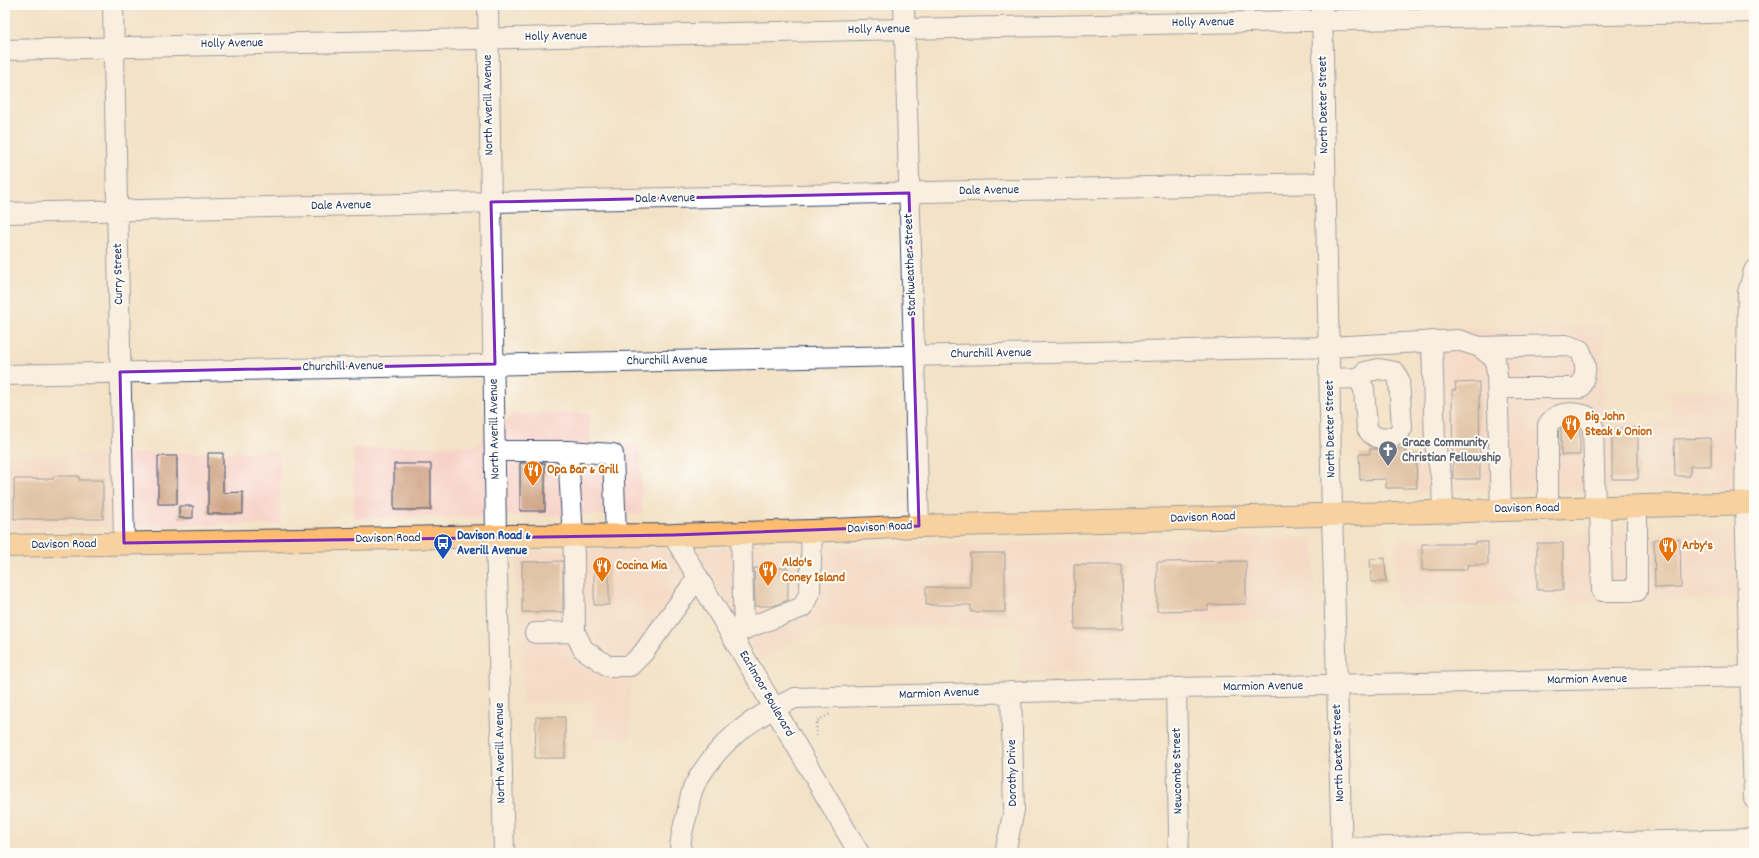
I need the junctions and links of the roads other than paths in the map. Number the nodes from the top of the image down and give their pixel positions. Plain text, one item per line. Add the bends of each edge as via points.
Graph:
1 (113, 5) edge
2 (488, 5) edge
3 (904, 5) edge
4 (1754, 12) edge
5 (1322, 13) edge
6 (904, 29) junction
7 (488, 38) junction
8 (114, 47) junction
9 (5, 50) edge
10 (1325, 183) junction
11 (909, 193) junction
12 (491, 202) junction
13 (118, 210) junction
14 (5, 214) edge
15 (1754, 271) edge
16 (1432, 341) junction
17 (1330, 347) junction
18 (1480, 347) junction
19 (914, 356) junction
20 (495, 364) junction
21 (120, 372) junction
22 (5, 375) edge
23 (1358, 378) dead end
24 (1330, 379) junction
25 (1498, 388) junction
26 (496, 451) junction
27 (568, 451) junction
28 (1750, 504) edge
29 (1637, 506) junction
30 (1597, 507) junction
31 (1548, 509) junction
32 (1501, 510) junction
33 (1443, 512) junction
34 (1332, 514) junction
35 (919, 526) junction
36 (812, 531) junction
37 (741, 533) junction
38 (673, 535) junction
39 (496, 536) junction
40 (572, 536) junction
41 (616, 536) junction
42 (124, 543) junction
43 (5, 546) edge
44 (698, 577) junction
45 (575, 632) junction
46 (737, 632) junction
47 (535, 633) dead end
48 (1752, 676) edge
49 (1337, 686) junction
50 (1176, 688) junction
51 (1011, 692) junction
52 (774, 708) junction
53 (1754, 799) edge
54 (1754, 839) edge
55 (1342, 851) edge
56 (504, 853) edge
57 (680, 853) edge
58 (859, 853) edge
59 (1005, 853) edge
60 (1178, 853) edge

1 - 8 street, Curry Street
2 - 7 street, North Averill Avenue
3 - 6 street, Starkweather Street
4 - 5 street, Holly Avenue
5 - 6 street, Holly Avenue
5 - 10 street, North Dexter Street
6 - 7 street, Holly Avenue
6 - 11 street, Starkweather Street
7 - 8 street, Holly Avenue
7 - 12 street, North Averill Avenue
8 - 9 street, Holly Avenue
8 - 13 street, Curry Street
10 - 11 street, Dale Avenue
10 - 17 street, North Dexter Street
11 - 12 street, Dale Avenue
11 - 19 street, Starkweather Street
12 - 13 street, Dale Avenue
12 - 20 street, North Averill Avenue
13 - 14 street, Dale Avenue
13 - 21 street, Curry Street
15 - 28 street via 1748,293
16 - 17 street, Churchill Avenue
16 - 18 street, Churchill Avenue via 1458,340
16 - 33 street via 1435,444 1442,482
17 - 19 street, Churchill Avenue
17 - 24 street, North Dexter Street
18 - 25 street via 1495,359
18 - 25 street via 1566,345 1580,350 1585,360 1586,374 1580,388
19 - 20 street, Churchill Avenue
19 - 35 street, Starkweather Street
20 - 21 street, Churchill Avenue
20 - 26 street, North Averill Avenue
21 - 22 street, Churchill Avenue
21 - 42 street, Curry Street
23 - 24 street
24 - 34 street, North Dexter Street
25 - 32 street
26 - 27 street
26 - 39 street, North Averill Avenue
27 - 40 street
27 - 41 street via 614,454
28 - 29 main road, Davison Road
28 - 48 street
29 - 30 main road, Davison Road
29 - 30 street via 1637,591 1602,591
30 - 31 main road, Davison Road
30 - 31 street via 1593,426 1587,416 1575,413 1561,415 1548,425
31 - 32 main road, Davison Road
32 - 33 main road, Davison Road
33 - 34 main road, Davison Road
34 - 35 main road, Davison Road
34 - 49 street, North Dexter Street
35 - 36 main road, Davison Road
36 - 37 main road, Davison Road
36 - 46 street via 810,591 803,607
37 - 38 main road, Davison Road
37 - 46 street
38 - 41 main road, Davison Road
38 - 44 street, Earlmoor Boulevard
39 - 40 main road, Davison Road
39 - 42 main road, Davison Road
39 - 56 street, North Averill Avenue
40 - 41 main road, Davison Road
40 - 45 street
42 - 43 main road, Davison Road
44 - 45 street via 644,653 630,666 608,666 583,649
44 - 46 street, Earlmoor Boulevard
45 - 47 street
46 - 52 street, Earlmoor Boulevard
48 - 49 street, Marmion Avenue
48 - 53 street
49 - 50 street, Marmion Avenue
49 - 55 street, North Dexter Street
50 - 51 street, Marmion Avenue
50 - 60 street, Newcombe Street
51 - 52 street, Marmion Avenue via 795,698
51 - 59 street, Dorothy Drive via 1014,810
52 - 57 street, Marmion Avenue via 752,721 722,745 694,786 680,840
52 - 58 street, Earlmoor Boulevard
54 - 55 street

